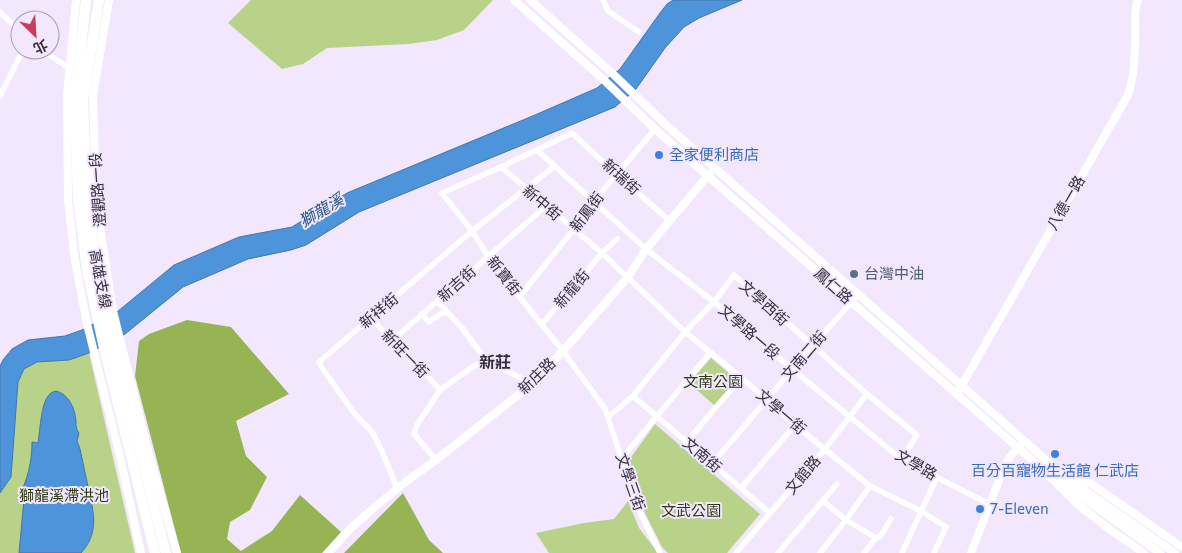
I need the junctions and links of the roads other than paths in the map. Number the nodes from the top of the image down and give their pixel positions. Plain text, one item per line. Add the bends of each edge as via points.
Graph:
1 (76, 0) edge
2 (86, 0) edge
3 (98, 0) edge
4 (109, 0) edge
5 (514, 0) edge
6 (530, 0) edge
7 (603, 0) edge
8 (1138, 0) edge
9 (0, 12) edge
10 (10, 22) edge
11 (639, 32) dead end
12 (18, 60) edge
13 (57, 60) edge
14 (69, 68) junction
15 (0, 96) edge
16 (655, 129) junction
17 (538, 150) junction
18 (556, 166) junction
19 (501, 167) junction
20 (714, 168) junction
21 (616, 174) junction
22 (708, 176) junction
23 (526, 189) junction
24 (594, 201) junction
25 (546, 206) junction
26 (670, 221) junction
27 (574, 229) junction
28 (472, 231) junction
29 (617, 239) dead end
30 (646, 249) junction
31 (602, 253) junction
32 (488, 256) junction
33 (628, 277) junction
34 (858, 295) junction
35 (520, 296) junction
36 (437, 301) junction
37 (714, 302) junction
38 (852, 303) junction
39 (447, 312) junction
40 (422, 314) junction
41 (371, 317) junction
42 (542, 324) junction
43 (685, 332) junction
44 (393, 343) junction
45 (812, 346) junction
46 (563, 351) junction
47 (710, 353) junction
48 (486, 360) junction
49 (792, 370) junction
50 (742, 378) junction
51 (532, 384) junction
52 (440, 390) junction
53 (959, 390) junction
54 (867, 394) junction
55 (633, 396) junction
56 (768, 400) junction
57 (605, 409) joint
58 (657, 416) junction
59 (608, 417) junction
60 (850, 417) junction
61 (795, 425) junction
62 (1024, 441) junction
63 (687, 442) junction
64 (1018, 448) junction
65 (825, 449) junction
66 (622, 458) junction
67 (901, 459) junction
68 (436, 460) junction
69 (712, 464) junction
70 (1040, 467) junction
71 (936, 477) junction
72 (837, 484) dead end
73 (870, 486) junction
74 (397, 488) junction
75 (741, 488) junction
76 (151, 497) junction
77 (823, 500) junction
78 (989, 504) junction
79 (1109, 507) junction
80 (921, 512) junction
81 (770, 513) junction
82 (891, 519) dead end
83 (846, 520) junction
84 (1098, 520) junction
85 (876, 538) junction
86 (1182, 547) edge
87 (175, 552) edge
88 (141, 553) edge
89 (154, 553) edge
90 (161, 553) edge
91 (166, 553) edge
92 (328, 553) edge
93 (660, 553) edge
94 (737, 553) edge
95 (778, 553) edge
96 (820, 553) edge
97 (864, 553) edge
98 (902, 553) edge
99 (934, 553) edge
100 (971, 553) edge
101 (1144, 553) edge
102 (1160, 553) edge
103 (1175, 553) edge

1 - 14 street, 澄觀路一段
2 - 89 highway, 高雄支線 via 75,102 78,200 87,270
3 - 76 highway, 高雄支線 via 83,100 87,200 96,267
4 - 87 street, 澄觀路一段 via 93,95 96,201 113,311
5 - 16 street, 鳳仁路
6 - 20 street, 鳳仁路
7 - 11 street via 608,11
8 - 53 street, 八德一路 via 1135,56 1128,95
9 - 10 street
12 - 15 street
13 - 14 street
14 - 88 street, 澄觀路一段 via 68,201 76,261 86,324 120,452
16 - 21 street, 新鳳街
16 - 22 street, 鳳仁路
17 - 18 street, 文學路一段
17 - 19 street
17 - 21 street, 新瑞街 via 572,133
18 - 23 street, 新祥街
18 - 24 street, 文學路一段
19 - 23 street, 新中街
19 - 28 street, 新寶街 via 442,193
20 - 22 street, 新庄路
20 - 34 street, 鳳仁路
21 - 24 street, 新鳳街
21 - 26 street, 新瑞街
22 - 26 street, 新庄路
22 - 38 street, 鳳仁路
23 - 25 street, 新中街
23 - 28 street, 新祥街
24 - 27 street, 新鳳街
24 - 30 street, 文學路一段
25 - 27 street, 新中街
25 - 32 street, 新吉街
26 - 30 street, 新庄路
27 - 31 street, 新中街
27 - 35 street, 新鳳街
28 - 32 street, 新寶街
28 - 41 street, 新祥街
29 - 31 street, 新龍街
30 - 33 street, 新庄路
30 - 37 street, 文學路一段
31 - 33 street, 新中街
31 - 42 street, 新龍街
32 - 35 street, 新寶街
32 - 36 street, 新吉街
33 - 43 street, 文學一街
33 - 46 street, 新庄路
34 - 38 street, 文南二街
34 - 53 street, 鳳仁路
35 - 42 street, 新寶街
36 - 39 street
36 - 40 street, 新吉街
37 - 43 street, 文學西街
37 - 45 street, 文學西街 via 734,275
37 - 49 street, 文學路一段
38 - 45 street, 文南二街
38 - 53 street, 鳳仁路
39 - 40 street via 429,322
39 - 48 street
40 - 44 street, 新吉街
41 - 44 street, 新旺一街
41 - 74 street, 新祥街 via 319,362 354,413 372,432
42 - 46 street, 新寶街
43 - 47 street, 文學一街
43 - 55 street, 文學西街
44 - 52 street, 新旺一街
45 - 49 street, 文南二街
45 - 54 street, 文學西街
46 - 51 street, 新庄路
46 - 57 street, 新寶街
47 - 50 street, 文學一街
47 - 58 street
48 - 51 street
48 - 52 street
49 - 56 street, 文南二街
49 - 60 street, 文學路一段
50 - 56 street, 文學一街
50 - 63 street
51 - 68 street, 新庄路
52 - 68 street via 414,434
53 - 62 street, 鳳仁路
53 - 64 street, 鳳仁路
54 - 60 street, 文館路
54 - 67 street, 文學西街 via 917,435
55 - 58 street, 文南街
55 - 59 street, 文學西街
56 - 61 street, 文學一街
56 - 69 street, 文南二街
57 - 59 street, 文學三街
58 - 63 street, 文南街
58 - 66 street
59 - 66 street, 文學三街
60 - 65 street, 文館路
60 - 67 street, 文學路
61 - 65 street, 文學一街
61 - 75 street
62 - 64 street
62 - 79 street, 鳳仁路 via 1048,461 1090,483
63 - 69 street, 文南街
64 - 70 street, 鳳仁路
64 - 78 street via 1009,458
65 - 73 street, 文學一街
65 - 81 street, 文館路
66 - 93 street, 文學三街 via 638,508
67 - 71 street, 文學路
68 - 74 street, 新庄路
69 - 75 street, 文南街
70 - 79 street, 鳳仁路
70 - 84 street, 鳳仁路
71 - 78 street, 文學路
71 - 80 street
72 - 77 street
73 - 80 street, 文學一街
73 - 83 street
74 - 92 street, 新庄路
75 - 81 street, 文南街
76 - 87 highway
76 - 91 highway, 高雄支線
77 - 83 street
77 - 95 street
78 - 100 street
79 - 84 street
79 - 86 street, 鳳仁路
79 - 102 street, 鳳仁路
79 - 103 street, 鳳仁路
80 - 98 street
80 - 99 street, 文學一街 via 946,526
81 - 94 street, 文館路
82 - 85 street via 880,537
83 - 85 street
83 - 96 street
84 - 101 street, 鳳仁路
85 - 97 street
87 - 90 street

